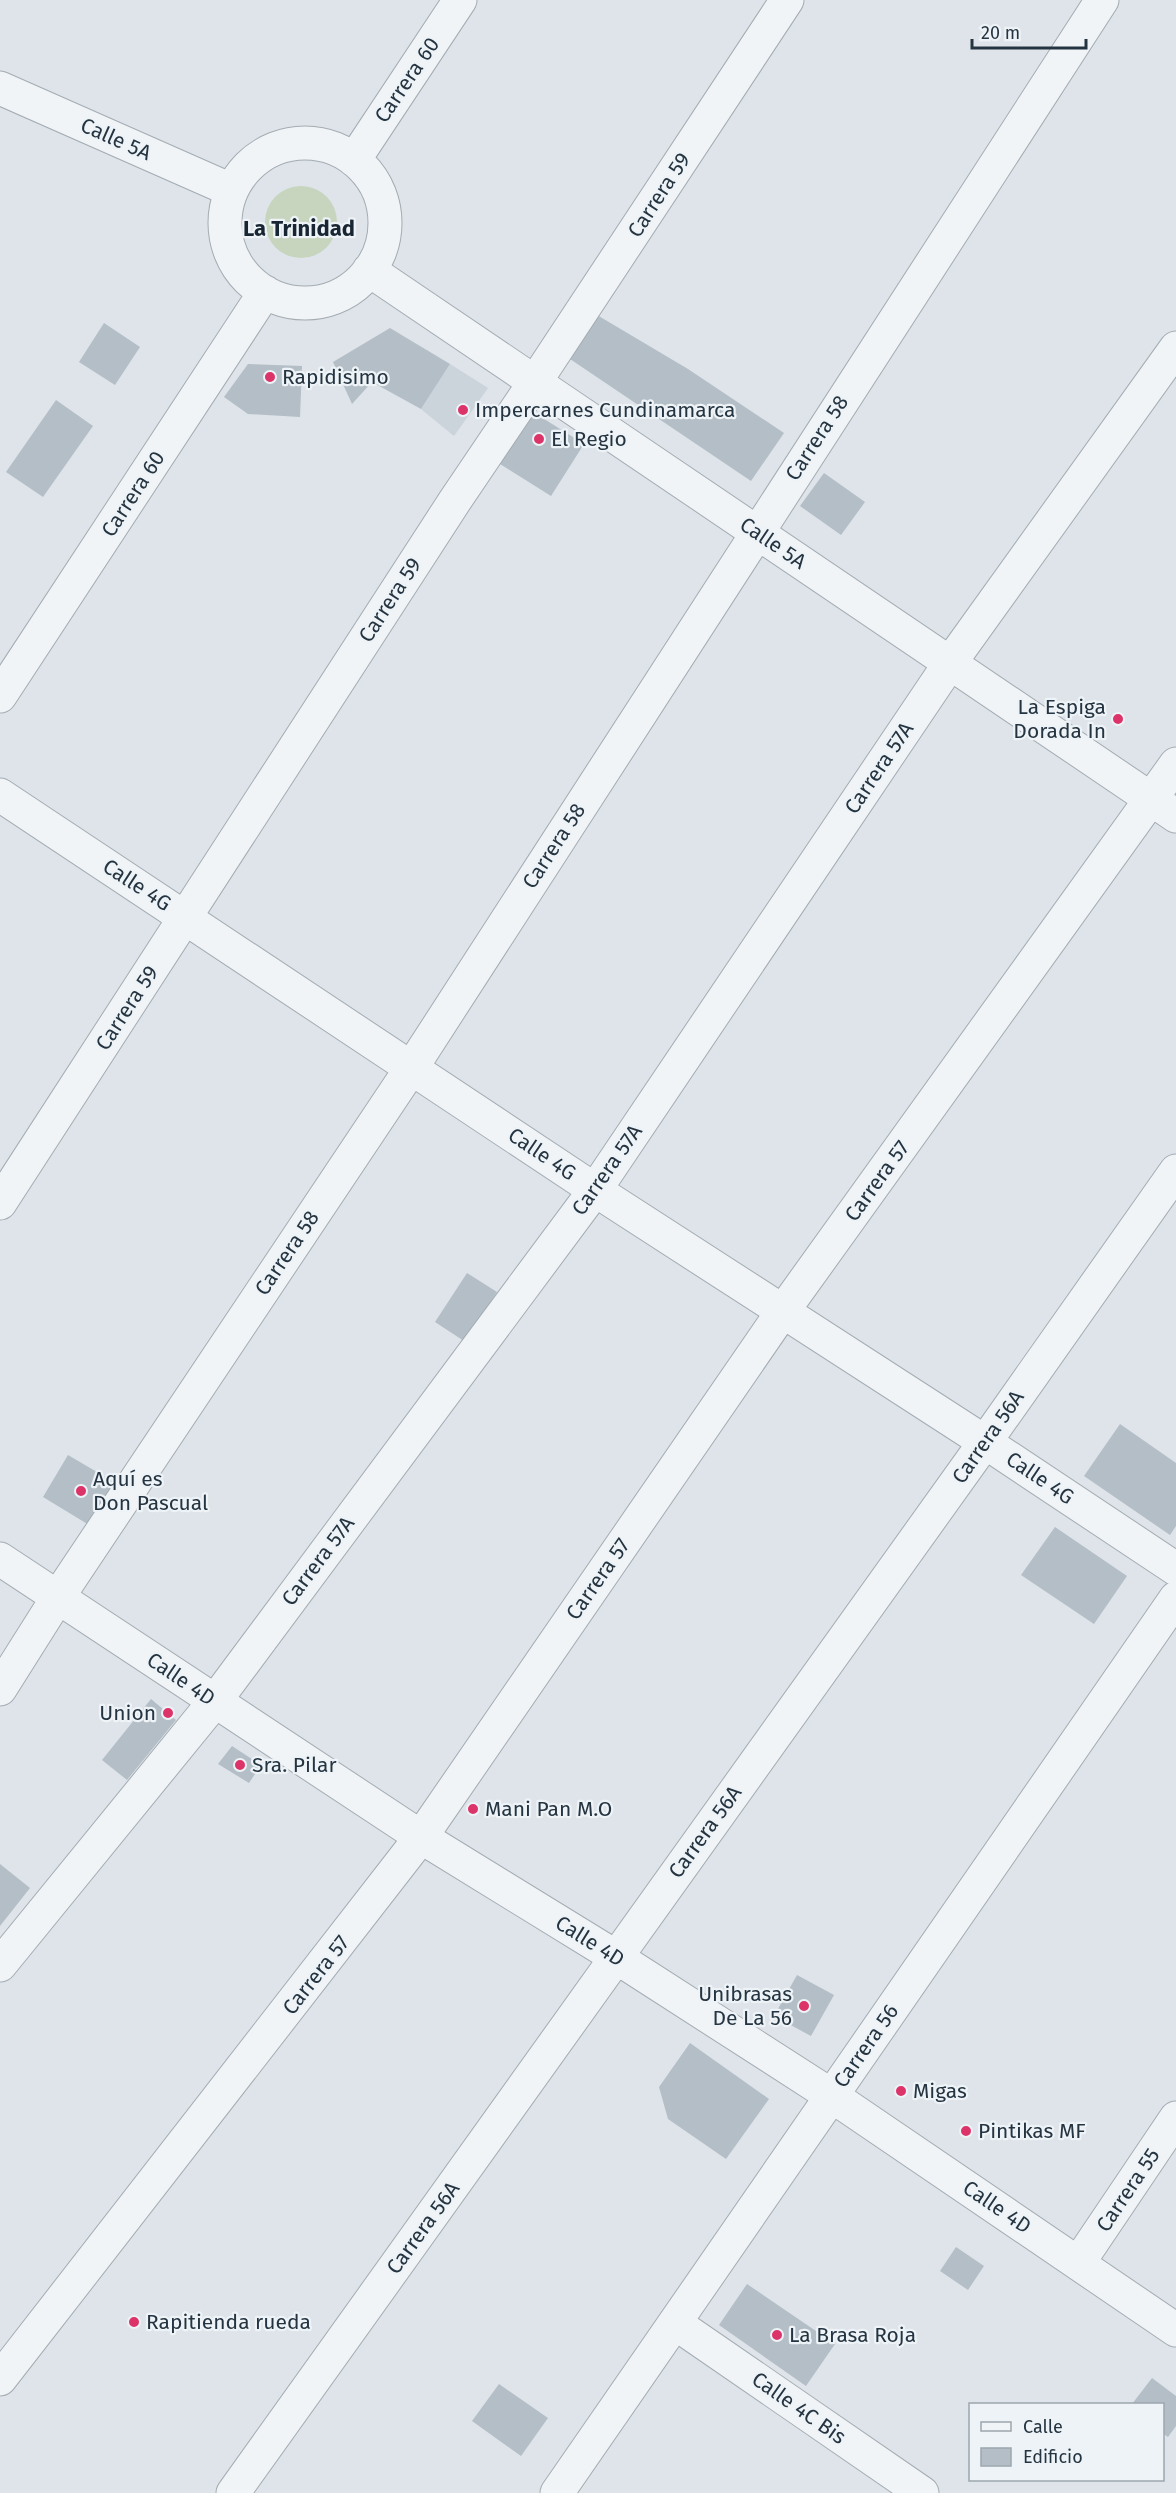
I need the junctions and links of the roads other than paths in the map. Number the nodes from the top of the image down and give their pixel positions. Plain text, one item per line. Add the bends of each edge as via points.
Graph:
1 (460, 0) edge
2 (787, 0) edge
3 (1102, 0) edge
4 (0, 88) edge
5 (354, 160) junction
6 (231, 190) junction
7 (369, 270) junction
8 (265, 292) junction
9 (1176, 348) edge
10 (535, 382) junction
11 (756, 531) junction
12 (950, 663) junction
13 (0, 696) edge
14 (1176, 764) edge
15 (0, 795) edge
16 (1164, 807) edge
17 (186, 918) junction
18 (412, 1067) junction
19 (1176, 1171) edge
20 (595, 1190) junction
21 (0, 1203) edge
22 (783, 1311) junction
23 (985, 1442) junction
24 (0, 1558) edge
25 (1176, 1569) edge
26 (58, 1597) junction
27 (1176, 1598) edge
28 (0, 1689) edge
29 (215, 1701) junction
30 (421, 1837) junction
31 (616, 1957) junction
32 (0, 1965) edge
33 (831, 2096) junction
34 (1176, 2118) edge
35 (1079, 2262) junction
36 (675, 2323) junction
37 (1176, 2330) edge
38 (0, 2379) edge
39 (917, 2492) edge
40 (233, 2493) edge
41 (557, 2493) edge

1 - 5 street, Carrera 60
2 - 10 street, Carrera 59
3 - 11 street, Carrera 58
4 - 6 street, Calle 5A
5 - 6 street via 333,148 309,143 285,145 263,154 244,170
5 - 7 street via 371,177 382,199 385,224 381,248
6 - 8 street via 225,213 229,248 247,278
7 - 8 street via 333,298 287,301
7 - 10 street, Calle 5A
8 - 13 street, Carrera 60
9 - 12 street, Carrera 57A
10 - 11 street, Calle 5A
10 - 17 street, Carrera 59
11 - 12 street, Calle 5A
11 - 18 street, Carrera 58
12 - 16 street, Calle 5A
12 - 20 street, Carrera 57A
14 - 16 street, Carrera 57
15 - 17 street, Calle 4G
16 - 22 street, Carrera 57
17 - 18 street, Calle 4G
17 - 21 street, Carrera 59
18 - 20 street, Calle 4G
18 - 26 street, Carrera 58
19 - 23 street, Carrera 56A
20 - 22 street, Calle 4G
20 - 29 street, Carrera 57A
22 - 23 street, Calle 4G
22 - 30 street, Carrera 57
23 - 25 street, Calle 4G
23 - 31 street, Carrera 56A
24 - 26 street, Calle 4D
26 - 28 street, Carrera 58
26 - 29 street, Calle 4D
27 - 33 street, Carrera 56
29 - 30 street, Calle 4D
29 - 32 street, Carrera 57A
30 - 31 street, Calle 4D
30 - 38 street, Carrera 57
31 - 33 street, Calle 4D
31 - 40 street, Carrera 56A
33 - 35 street, Calle 4D
33 - 36 street, Carrera 56
34 - 35 street, Carrera 55
35 - 37 street, Calle 4D
36 - 39 street, Calle 4C Bis
36 - 41 street, Carrera 56

